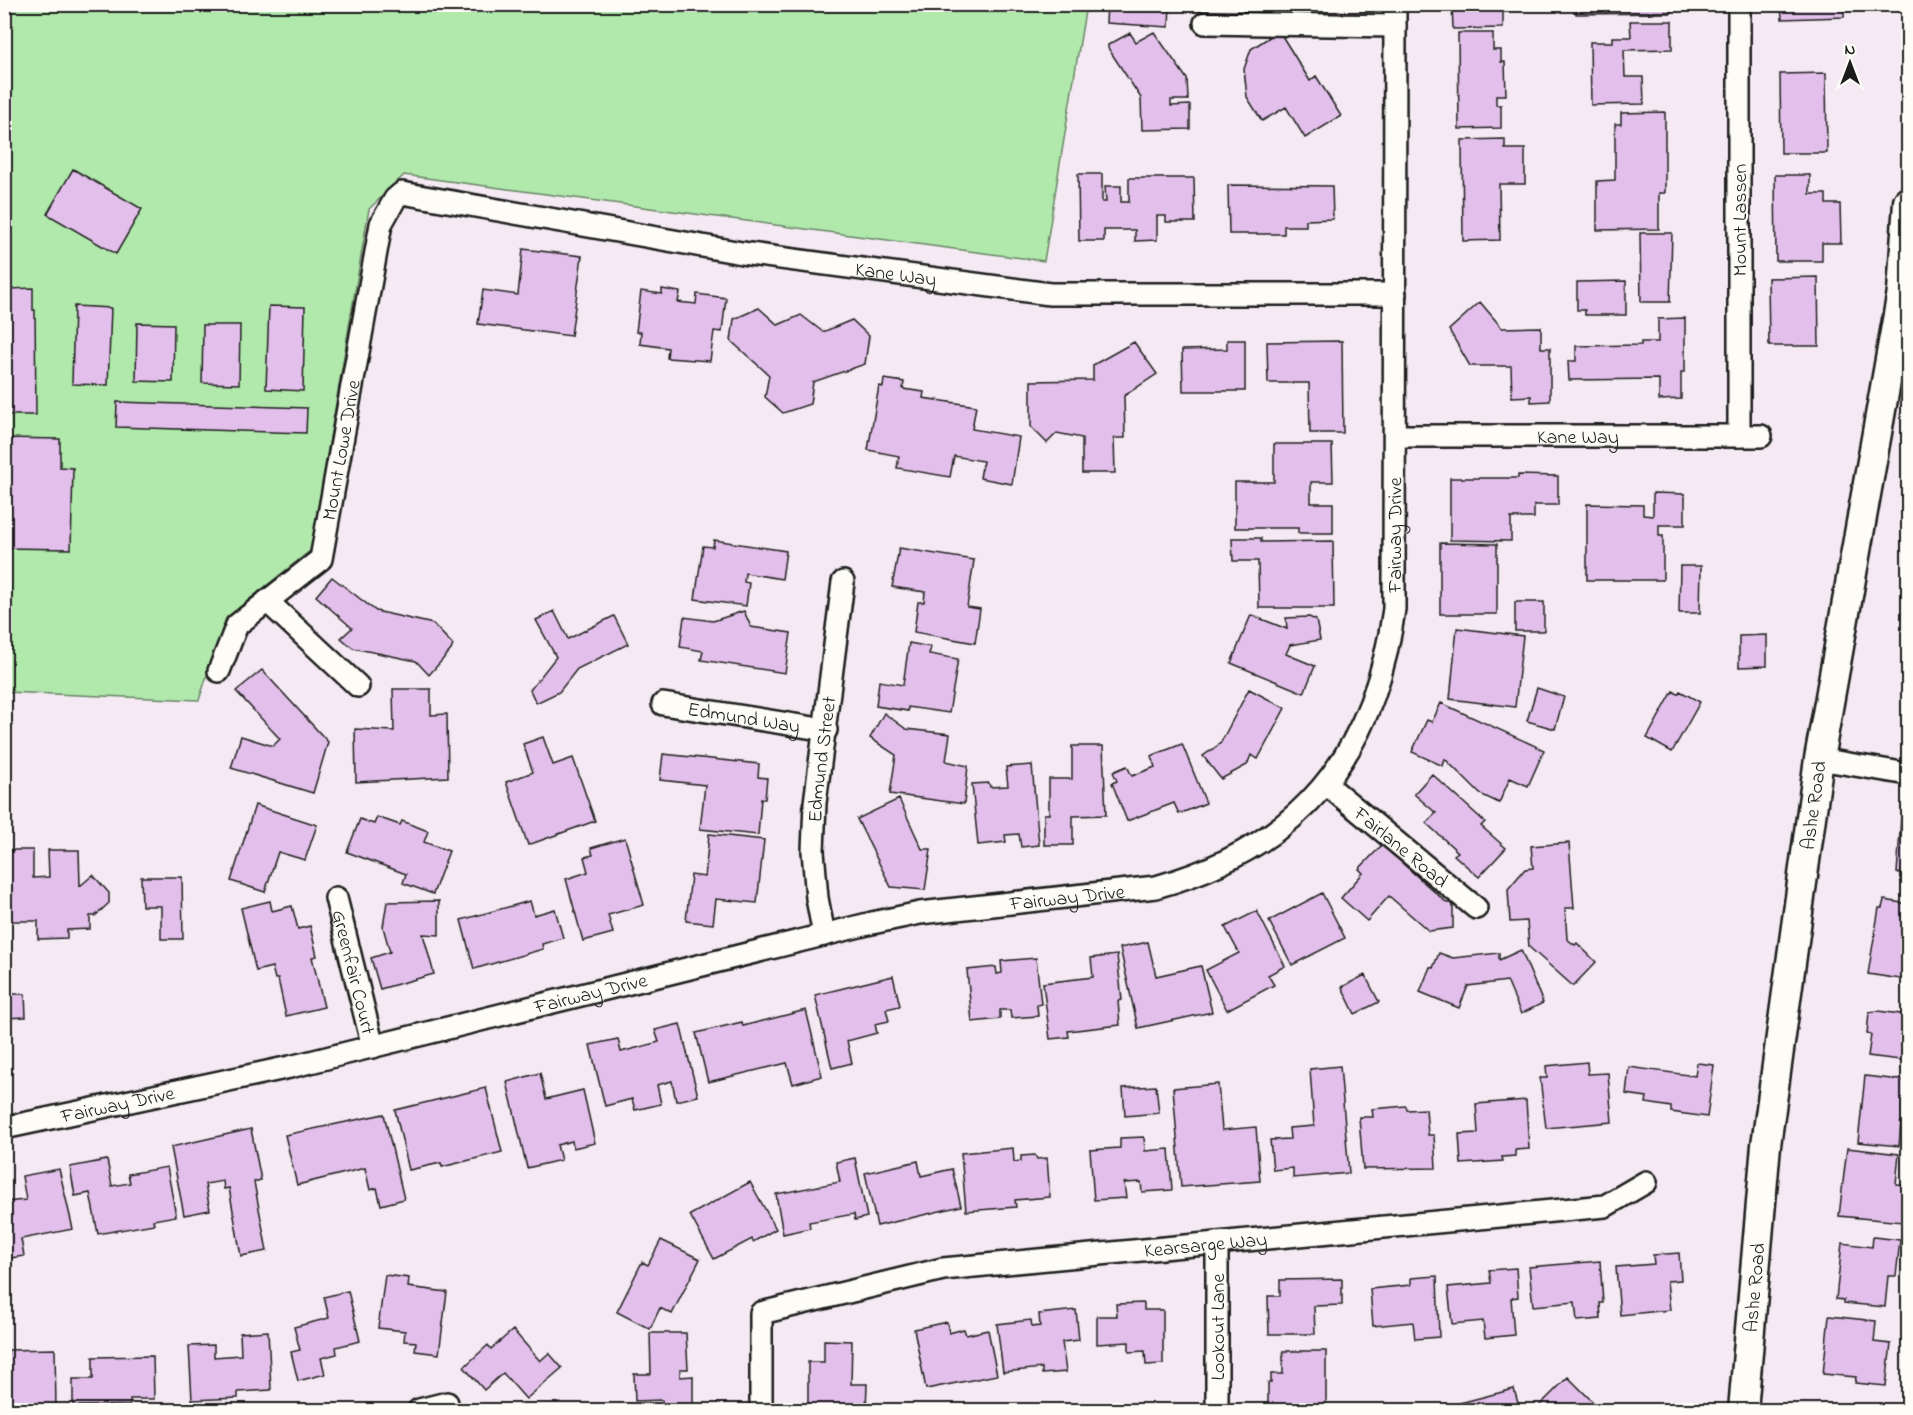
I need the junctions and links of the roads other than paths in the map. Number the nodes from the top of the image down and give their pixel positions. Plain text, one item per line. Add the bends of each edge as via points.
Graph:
1 (1395, 4) edge
2 (1739, 4) edge
3 (1205, 23) dead end
4 (1395, 26) junction
5 (402, 194) joint
6 (1908, 202) edge
7 (1905, 292) edge
8 (1395, 294) junction
9 (1395, 436) junction
10 (1739, 436) junction
11 (1761, 436) dead end
12 (843, 582) dead end
13 (267, 601) junction
14 (219, 671) dead end
15 (358, 686) dead end
16 (663, 704) dead end
17 (826, 730) junction
18 (1819, 759) junction
19 (1908, 774) edge
20 (1326, 784) junction
21 (336, 898) dead end
22 (1476, 908) dead end
23 (824, 935) junction
24 (373, 1047) junction
25 (4, 1128) edge
26 (1646, 1182) dead end
27 (1217, 1243) junction
28 (447, 1407) edge
29 (419, 1410) edge
30 (761, 1410) edge
31 (1217, 1410) edge
32 (1743, 1410) edge

1 - 4 street, Fairway Drive
2 - 10 street, Mount Lassen
3 - 4 street
4 - 8 street, Fairway Drive
5 - 8 street, Kane Way via 742,253 1050,294
5 - 13 street, Mount Lowe Drive via 381,224 321,559
6 - 7 street, Ashe Road
7 - 18 street, Ashe Road
8 - 9 street, Fairway Drive
9 - 10 street, Kane Way
9 - 20 street, Fairway Drive via 1395,609 1389,651 1378,692 1363,726
10 - 11 street, Kane Way
12 - 17 street, Edmund Street
13 - 14 street, Mount Lowe Drive via 237,625
13 - 15 street
16 - 17 street, Edmund Way
17 - 23 street, Edmund Street via 815,803 813,851
18 - 19 street
18 - 32 street, Ashe Road via 1766,1145
20 - 22 street, Fairlane Road
20 - 23 street, Fairway Drive via 1267,838 1192,878 1119,893 920,913
21 - 24 street, Greenfair Court
23 - 24 street, Fairway Drive
24 - 25 street, Fairway Drive
26 - 27 street, Kearsarge Way via 1605,1206
27 - 30 street, Kearsarge Way via 943,1269 761,1313
27 - 31 street, Lookout Lane
28 - 29 street

